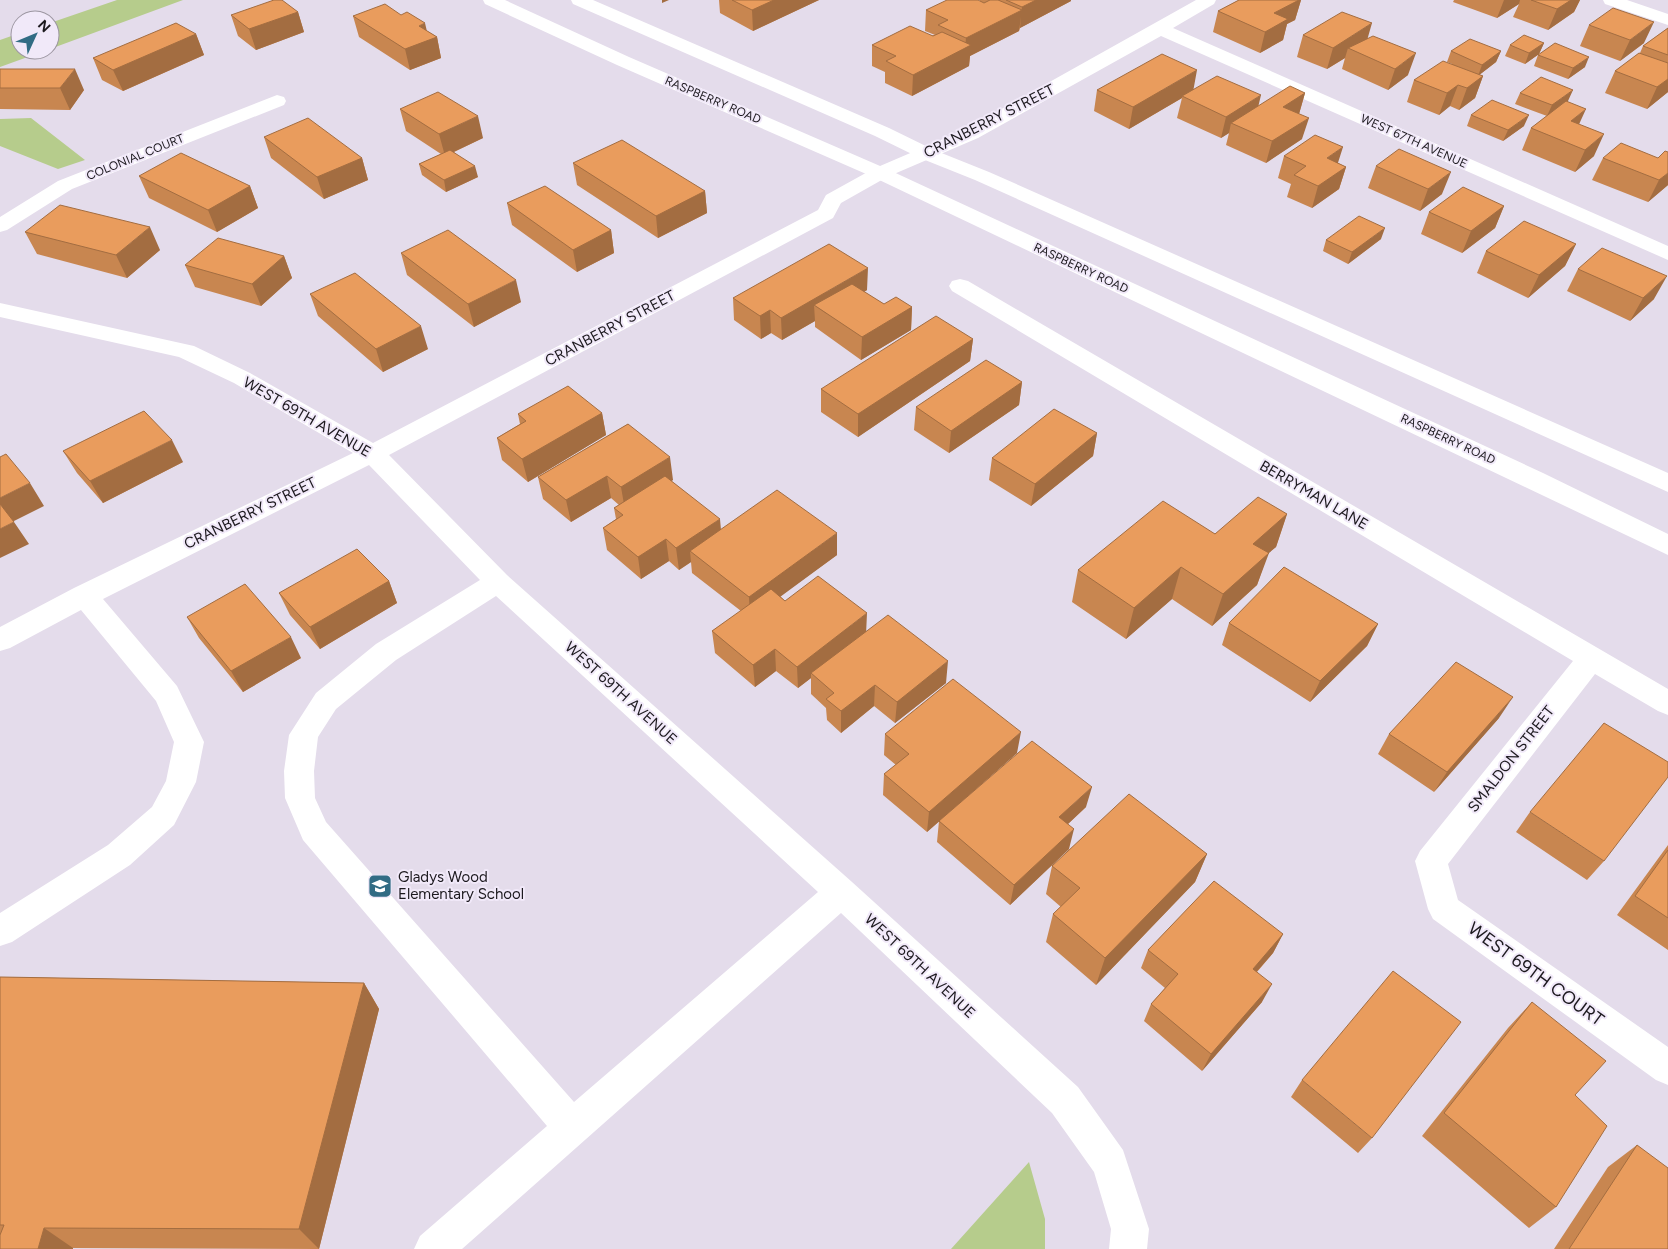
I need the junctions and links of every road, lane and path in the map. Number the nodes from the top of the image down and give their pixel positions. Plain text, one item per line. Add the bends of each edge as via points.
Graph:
1 (491, 0) edge
2 (578, 0) edge
3 (1208, 0) edge
4 (1610, 0) edge
5 (1668, 20) edge
6 (1160, 29) junction
7 (277, 101) dead end
8 (927, 154) junction
9 (880, 174) junction
10 (0, 226) edge
11 (1668, 254) edge
12 (960, 286) dead end
13 (0, 310) edge
14 (372, 453) junction
15 (1668, 483) edge
16 (1668, 545) edge
17 (498, 582) junction
18 (84, 595) junction
19 (0, 640) edge
20 (1592, 658) junction
21 (1668, 703) edge
22 (1431, 861) joint
23 (841, 892) junction
24 (0, 931) edge
25 (1668, 1068) edge
26 (571, 1126) junction
27 (1129, 1239) edge
28 (433, 1249) edge

1 - 9 street, RASPBERRY ROAD
2 - 8 street
3 - 6 street, CRANBERRY STREET
4 - 5 street
6 - 8 street, CRANBERRY STREET via 971,134
6 - 11 street, WEST 67TH AVENUE
7 - 10 street, COLONIAL COURT via 65,185
8 - 9 street, CRANBERRY STREET
8 - 15 street
9 - 14 street, CRANBERRY STREET via 833,198 826,214
9 - 16 street, RASPBERRY ROAD via 1534,479
12 - 20 street, BERRYMAN LANE
13 - 14 street, WEST 69TH AVENUE via 186,351 242,378
14 - 17 street, WEST 69TH AVENUE
14 - 18 street, CRANBERRY STREET
17 - 23 street, WEST 69TH AVENUE
17 - 26 street via 386,652 326,700 304,735 299,771 300,798 314,831
18 - 19 street, CRANBERRY STREET
18 - 24 street via 167,694 189,742 181,782 163,816 119,855
20 - 21 street, BERRYMAN LANE
20 - 22 street, SMALDON STREET
22 - 25 street, WEST 69TH COURT via 1444,909
23 - 26 street
23 - 27 street, WEST 69TH AVENUE via 1065,1100 1110,1163
26 - 28 street

